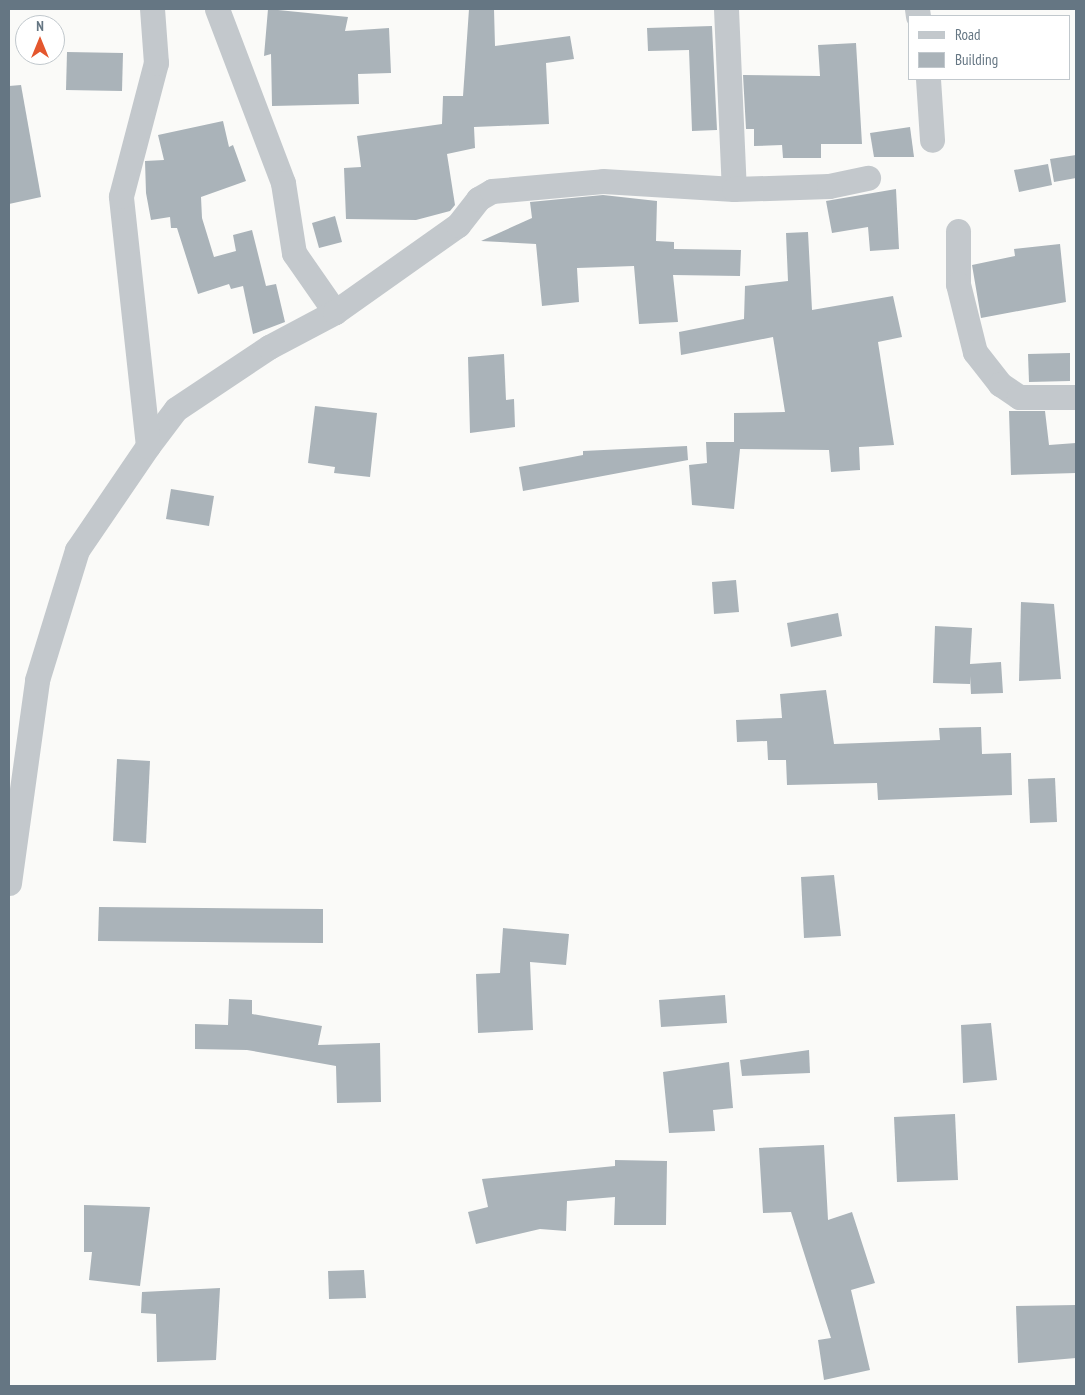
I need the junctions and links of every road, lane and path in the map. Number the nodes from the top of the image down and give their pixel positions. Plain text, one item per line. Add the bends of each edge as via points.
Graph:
1 (152, 9) edge
2 (217, 9) edge
3 (726, 9) edge
4 (928, 80) edge
5 (932, 140) dead end
6 (868, 178) dead end
7 (734, 189) junction
8 (958, 231) dead end
9 (336, 312) junction
10 (1076, 397) edge
11 (148, 446) junction
12 (9, 883) edge

1 - 11 street via 156,63 121,196
2 - 9 street via 283,183 294,253
3 - 7 street
4 - 5 street
6 - 7 street via 829,186
7 - 9 street via 603,181 492,191 478,199 458,225
8 - 10 street via 958,284 976,352 1000,384 1019,397
9 - 11 street via 268,347 176,409
11 - 12 street via 77,550 37,680

